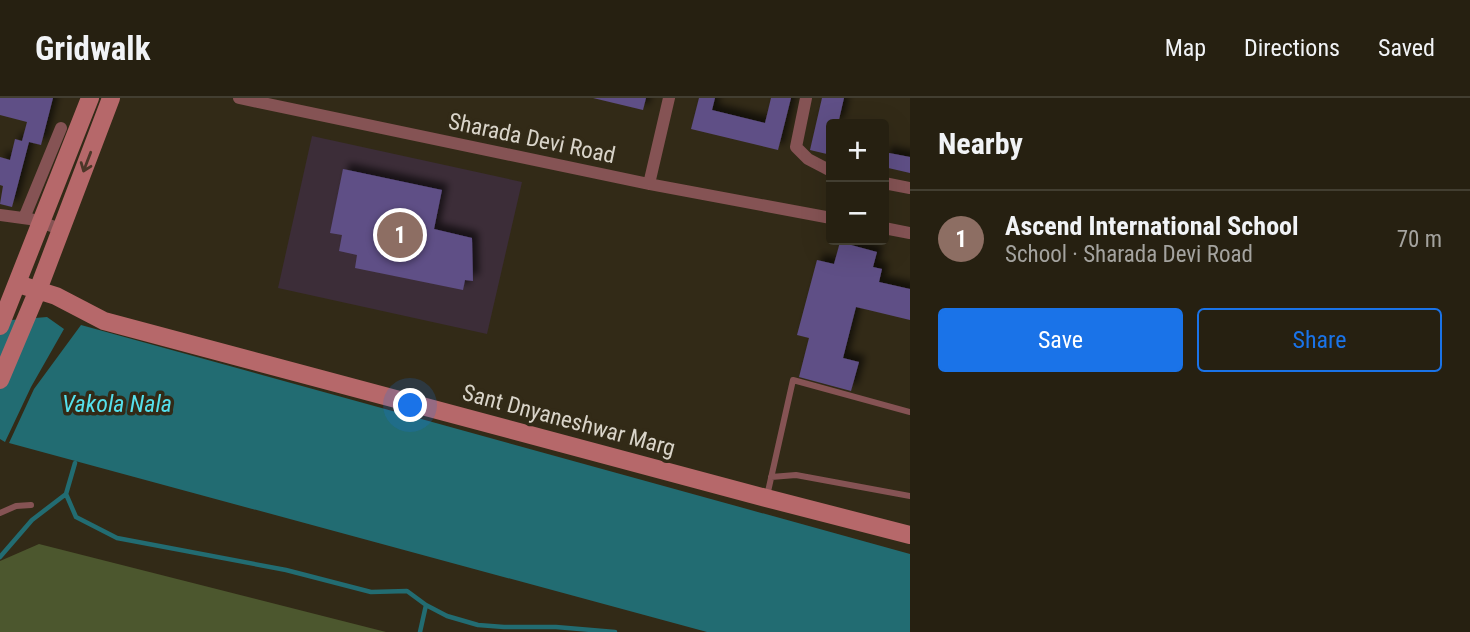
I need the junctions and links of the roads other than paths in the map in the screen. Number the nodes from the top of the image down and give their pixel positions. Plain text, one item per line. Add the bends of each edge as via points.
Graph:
1 (90, 98) edge
2 (111, 98) edge
3 (239, 98) edge
4 (669, 98) edge
5 (806, 98) edge
6 (826, 168) edge
7 (649, 184) junction
8 (889, 184) edge
9 (910, 188) edge
10 (0, 215) edge
11 (826, 217) edge
12 (32, 220) junction
13 (61, 229) junction
14 (889, 229) edge
15 (910, 233) edge
16 (18, 284) junction
17 (38, 290) junction
18 (0, 326) edge
19 (0, 380) edge
20 (910, 412) edge
21 (771, 477) junction
22 (910, 496) edge
23 (766, 498) junction
24 (31, 505) dead end
25 (0, 513) edge
26 (910, 535) edge

1 - 12 street via 62,128 52,171
2 -> 13 street
3 - 7 street, Sharada Devi Road
4 - 7 street
5 - 6 street via 796,147
7 - 11 street, Sharada Devi Road
8 - 9 street
10 - 12 street
12 - 13 street
12 - 16 street
13 - 17 street
14 - 15 street
16 - 17 street, Sant Dnyaneshwar Marg
16 - 18 street
17 - 19 street
17 - 23 street, Sant Dnyaneshwar Marg via 104,321
20 - 21 lane via 793,380
21 - 22 lane via 796,475
21 - 23 lane
23 - 26 street, Sant Dnyaneshwar Marg
24 - 25 lane

